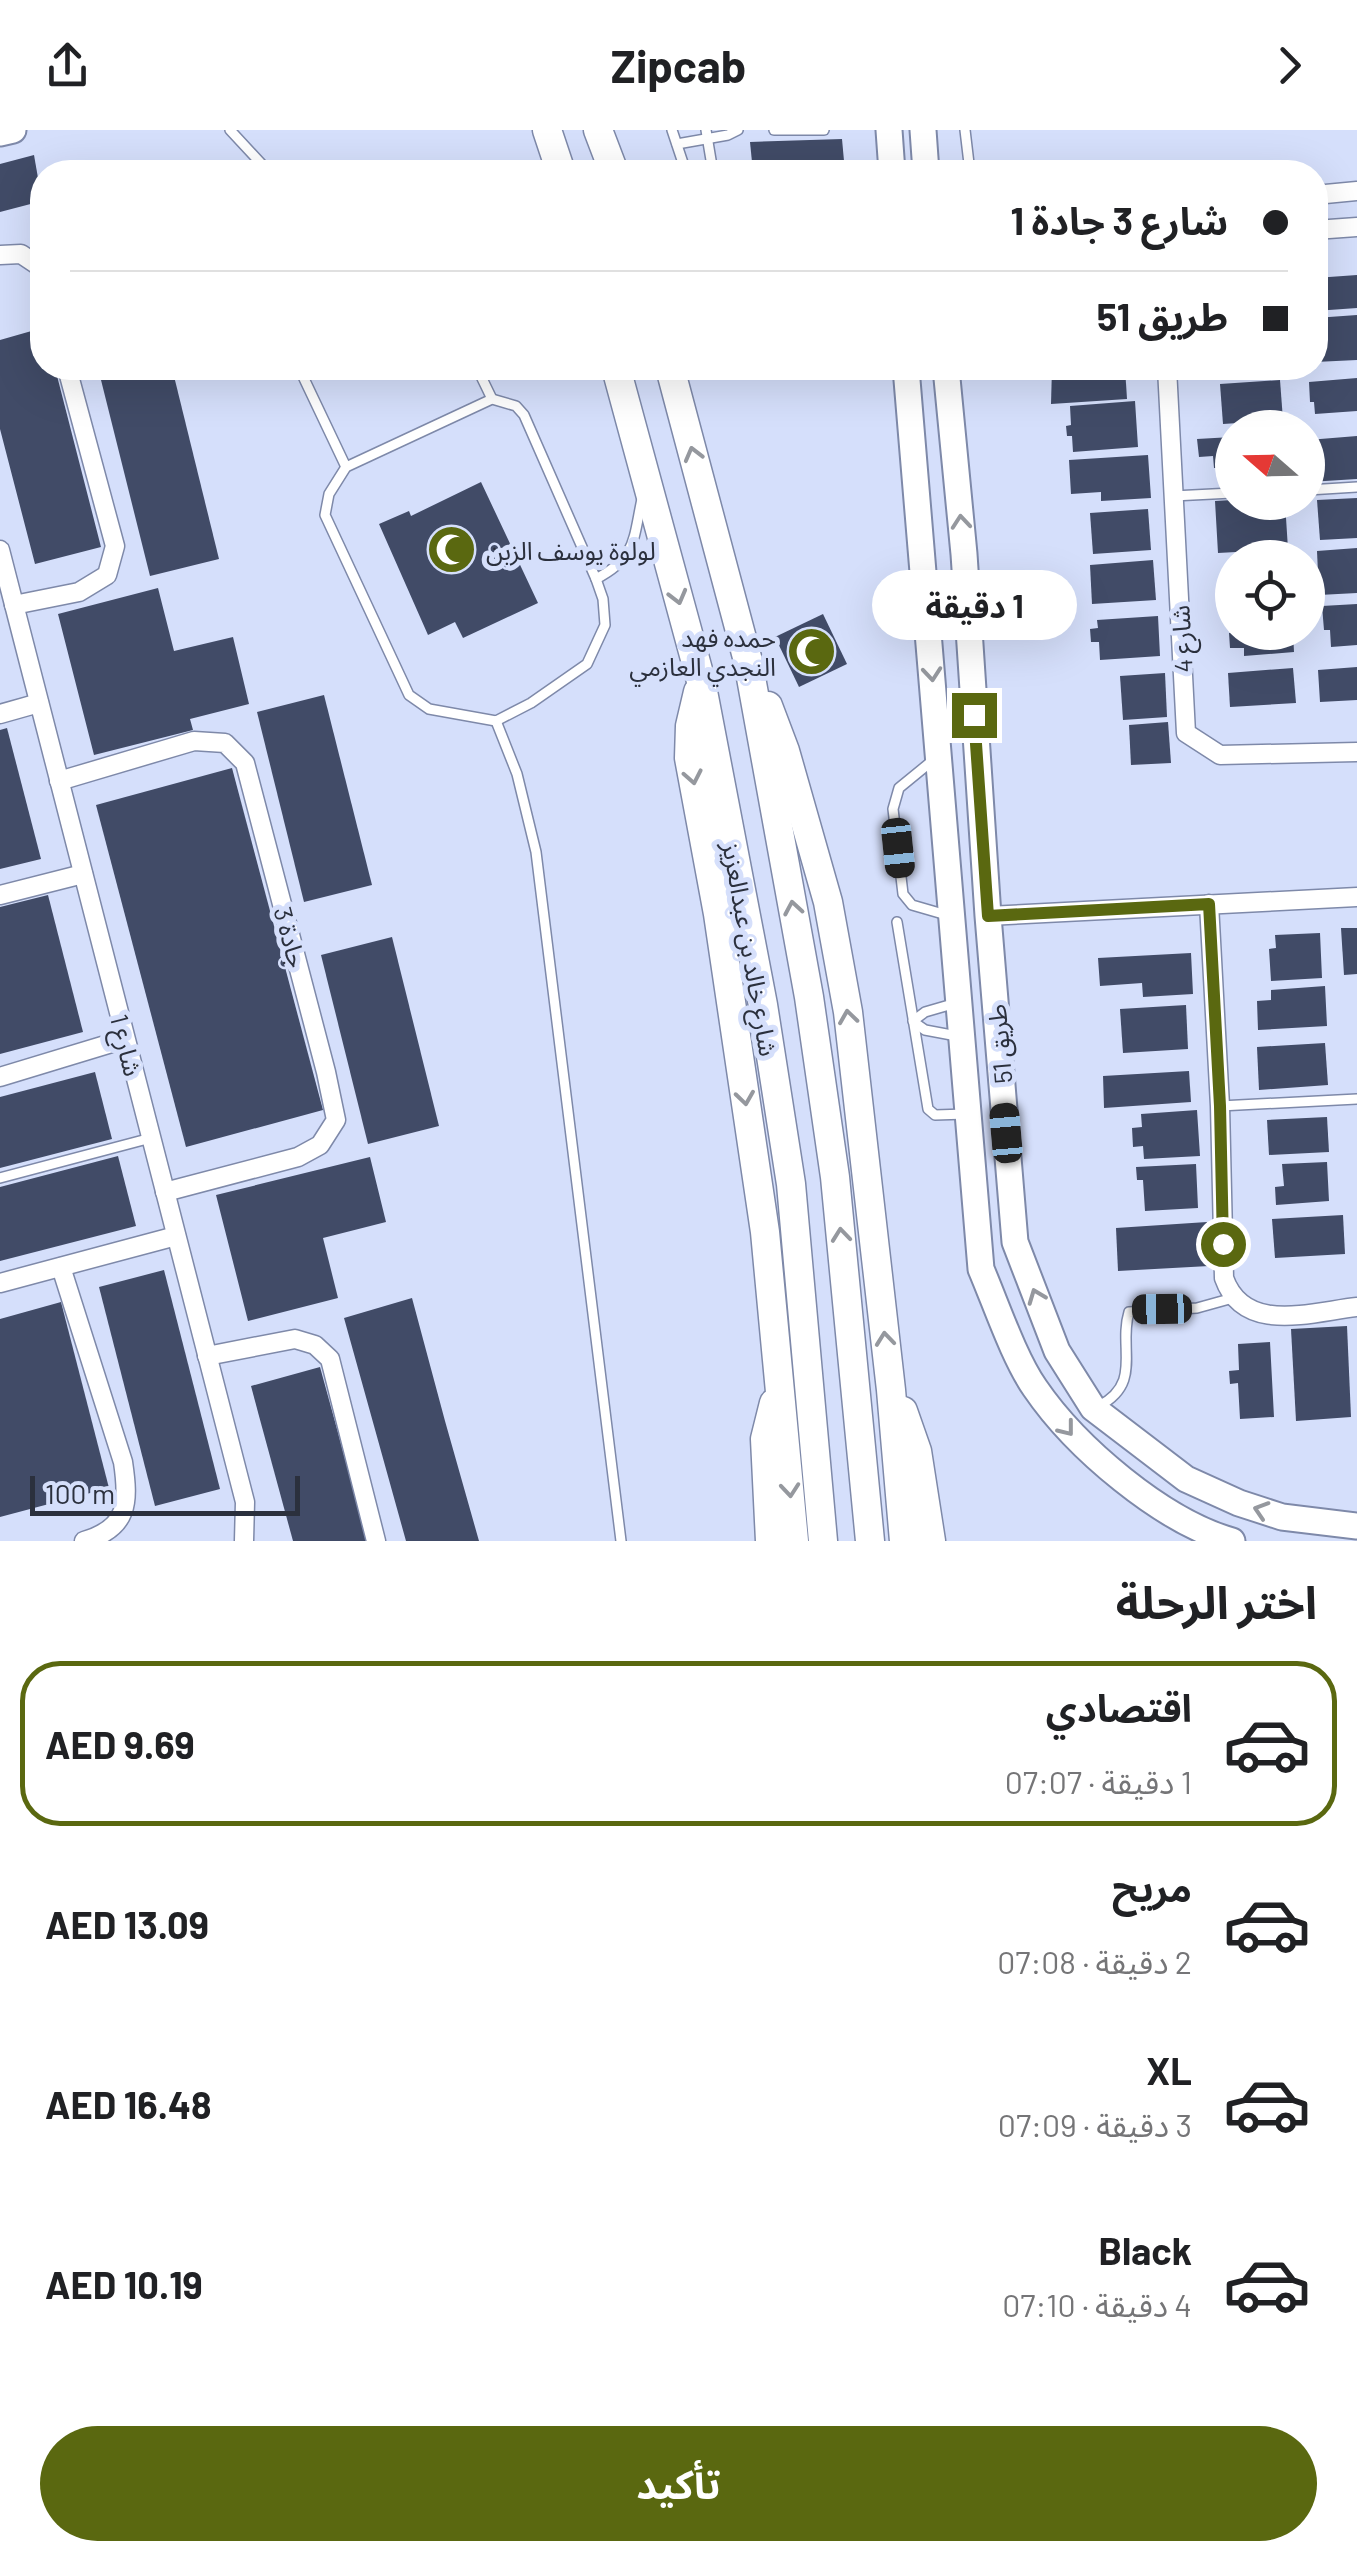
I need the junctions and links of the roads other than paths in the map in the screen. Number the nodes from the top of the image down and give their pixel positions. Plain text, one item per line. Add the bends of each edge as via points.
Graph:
1 (13, 130) edge
2 (230, 130) edge
3 (598, 130) edge
4 (672, 130) edge
5 (738, 130) edge
6 (774, 130) edge
7 (824, 130) edge
8 (889, 130) edge
9 (922, 130) edge
10 (966, 130) edge
11 (0, 133) edge
12 (706, 134) edge
13 (676, 144) junction
14 (257, 160) edge
15 (609, 160) edge
16 (682, 160) edge
17 (710, 160) edge
18 (890, 160) edge
19 (925, 160) edge
20 (969, 160) edge
21 (1357, 191) edge
22 (1328, 194) edge
23 (1357, 227) edge
24 (1328, 229) edge
25 (0, 256) edge
26 (30, 260) edge
27 (70, 380) edge
28 (304, 380) edge
29 (483, 380) edge
30 (619, 380) edge
31 (673, 380) edge
32 (907, 380) edge
33 (947, 380) edge
34 (1168, 380) edge
35 (492, 399) junction
36 (346, 466) junction
37 (647, 477) junction
38 (1357, 487) edge
39 (1325, 489) edge
40 (1215, 495) edge
41 (1174, 496) junction
42 (0, 550) edge
43 (596, 579) junction
44 (966, 594) junction
45 (926, 598) junction
46 (14, 605) junction
47 (968, 628) junction
48 (928, 632) junction
49 (748, 662) junction
50 (701, 681) junction
51 (39, 703) junction
52 (0, 714) edge
53 (496, 721) junction
54 (1357, 752) edge
55 (938, 756) junction
56 (59, 781) junction
57 (83, 874) junction
58 (0, 895) edge
59 (1357, 896) edge
60 (1209, 904) junction
61 (952, 916) junction
62 (988, 916) junction
63 (897, 922) dead end
64 (959, 1002) junction
65 (914, 1021) junction
66 (963, 1037) junction
67 (126, 1039) junction
68 (0, 1077) edge
69 (1357, 1099) edge
70 (1220, 1106) junction
71 (969, 1125) junction
72 (1006, 1133) junction
73 (151, 1138) junction
74 (0, 1178) edge
75 (165, 1192) junction
76 (176, 1236) junction
77 (61, 1267) junction
78 (0, 1283) edge
79 (1233, 1298) junction
80 (1357, 1307) edge
81 (207, 1356) junction
82 (781, 1383) junction
83 (891, 1390) junction
84 (1094, 1408) junction
85 (1357, 1526) edge
86 (84, 1541) edge
87 (244, 1541) edge
88 (376, 1541) edge
89 (620, 1541) edge
90 (770, 1541) edge
91 (794, 1541) edge
92 (823, 1541) edge
93 (870, 1541) edge
94 (904, 1541) edge
95 (931, 1541) edge
96 (1232, 1541) edge

1 - 11 street
2 - 14 lane
3 - 15 main road
4 - 13 lane
5 - 12 lane
6 - 7 lane
8 - 18 street
9 - 19 street
10 - 20 lane
12 - 13 lane
12 - 17 lane
13 - 16 lane
21 - 22 street
23 - 24 street
25 - 26 street
27 - 46 street via 115,546 108,575 79,592
28 - 36 lane
29 - 35 lane
30 - 37 main road, شارع خالد بن عبدالعزيز
49 -> 31 main road, شارع خالد بن عبدالعزيز
32 - 45 street, طريق 51
44 -> 33 street, طريق 51
34 - 41 street, شارع 4
35 - 36 lane
35 - 43 lane via 524,415
36 - 53 lane via 325,516 409,696 428,709
37 - 43 lane via 632,548 624,562
37 -> 50 main road, شارع خالد بن عبدالعزيز
38 - 39 lane
40 - 41 lane
41 - 54 street, شارع 4 via 1186,733 1220,755
42 - 46 street, شارع 1
43 - 53 lane via 605,625 587,664
44 - 45 street
44 - 47 street, طريق 51
45 - 48 street, طريق 51
46 - 51 street, شارع 1
47 - 48 street
47 - 62 street, طريق 51
48 -> 55 street, طريق 51
83 -> 49 main road via 848,1012 828,902 785,751
93 -> 49 main road, شارع خالد بن عبدالعزيز via 835,1177
50 -> 82 main road via 689,758 718,914
50 - 92 main road, شارع خالد بن عبدالعزيز via 791,1184
51 - 52 street
51 - 56 street, شارع 1
53 - 89 lane via 536,852
55 - 61 street, طريق 51
55 - 61 lane via 900,788 893,809 903,894 912,906
56 - 57 street, شارع 1
56 - 75 street, جادة 3 via 194,741 224,743 246,764 326,1072 336,1120 320,1146
57 - 58 street
57 - 67 street, شارع 1
59 - 60 street
60 - 62 street
60 - 70 street
61 - 64 street, طريق 51
62 - 72 street, طريق 51
63 - 65 lane
64 - 65 lane
64 - 66 street, طريق 51
65 - 66 lane via 924,1030
65 - 71 lane via 928,1109
66 - 71 street, طريق 51
67 - 68 street
67 - 73 street, شارع 1
69 - 70 lane
70 - 79 street via 1224,1278
71 - 72 street
71 -> 96 street, طريق 51 via 981,1269 1032,1385 1080,1446 1155,1502
84 -> 72 street, طريق 51 via 1057,1351 1015,1242
73 - 74 lane
73 - 75 street, شارع 1
75 - 76 street, شارع 1
76 - 77 street
76 - 81 street, شارع 1
77 - 78 street
77 - 86 street via 127,1488 113,1529
79 - 80 street via 1269,1317
79 - 84 lane via 1197,1308 1129,1312 1125,1378 1116,1394
81 - 87 street, شارع 1 via 245,1502
81 - 88 street via 294,1339 330,1359
82 - 90 main road via 765,1439
82 -> 91 main road
83 - 94 main road
83 - 95 main road via 917,1451
85 -> 84 street, طريق 51 via 1282,1517 1186,1480

